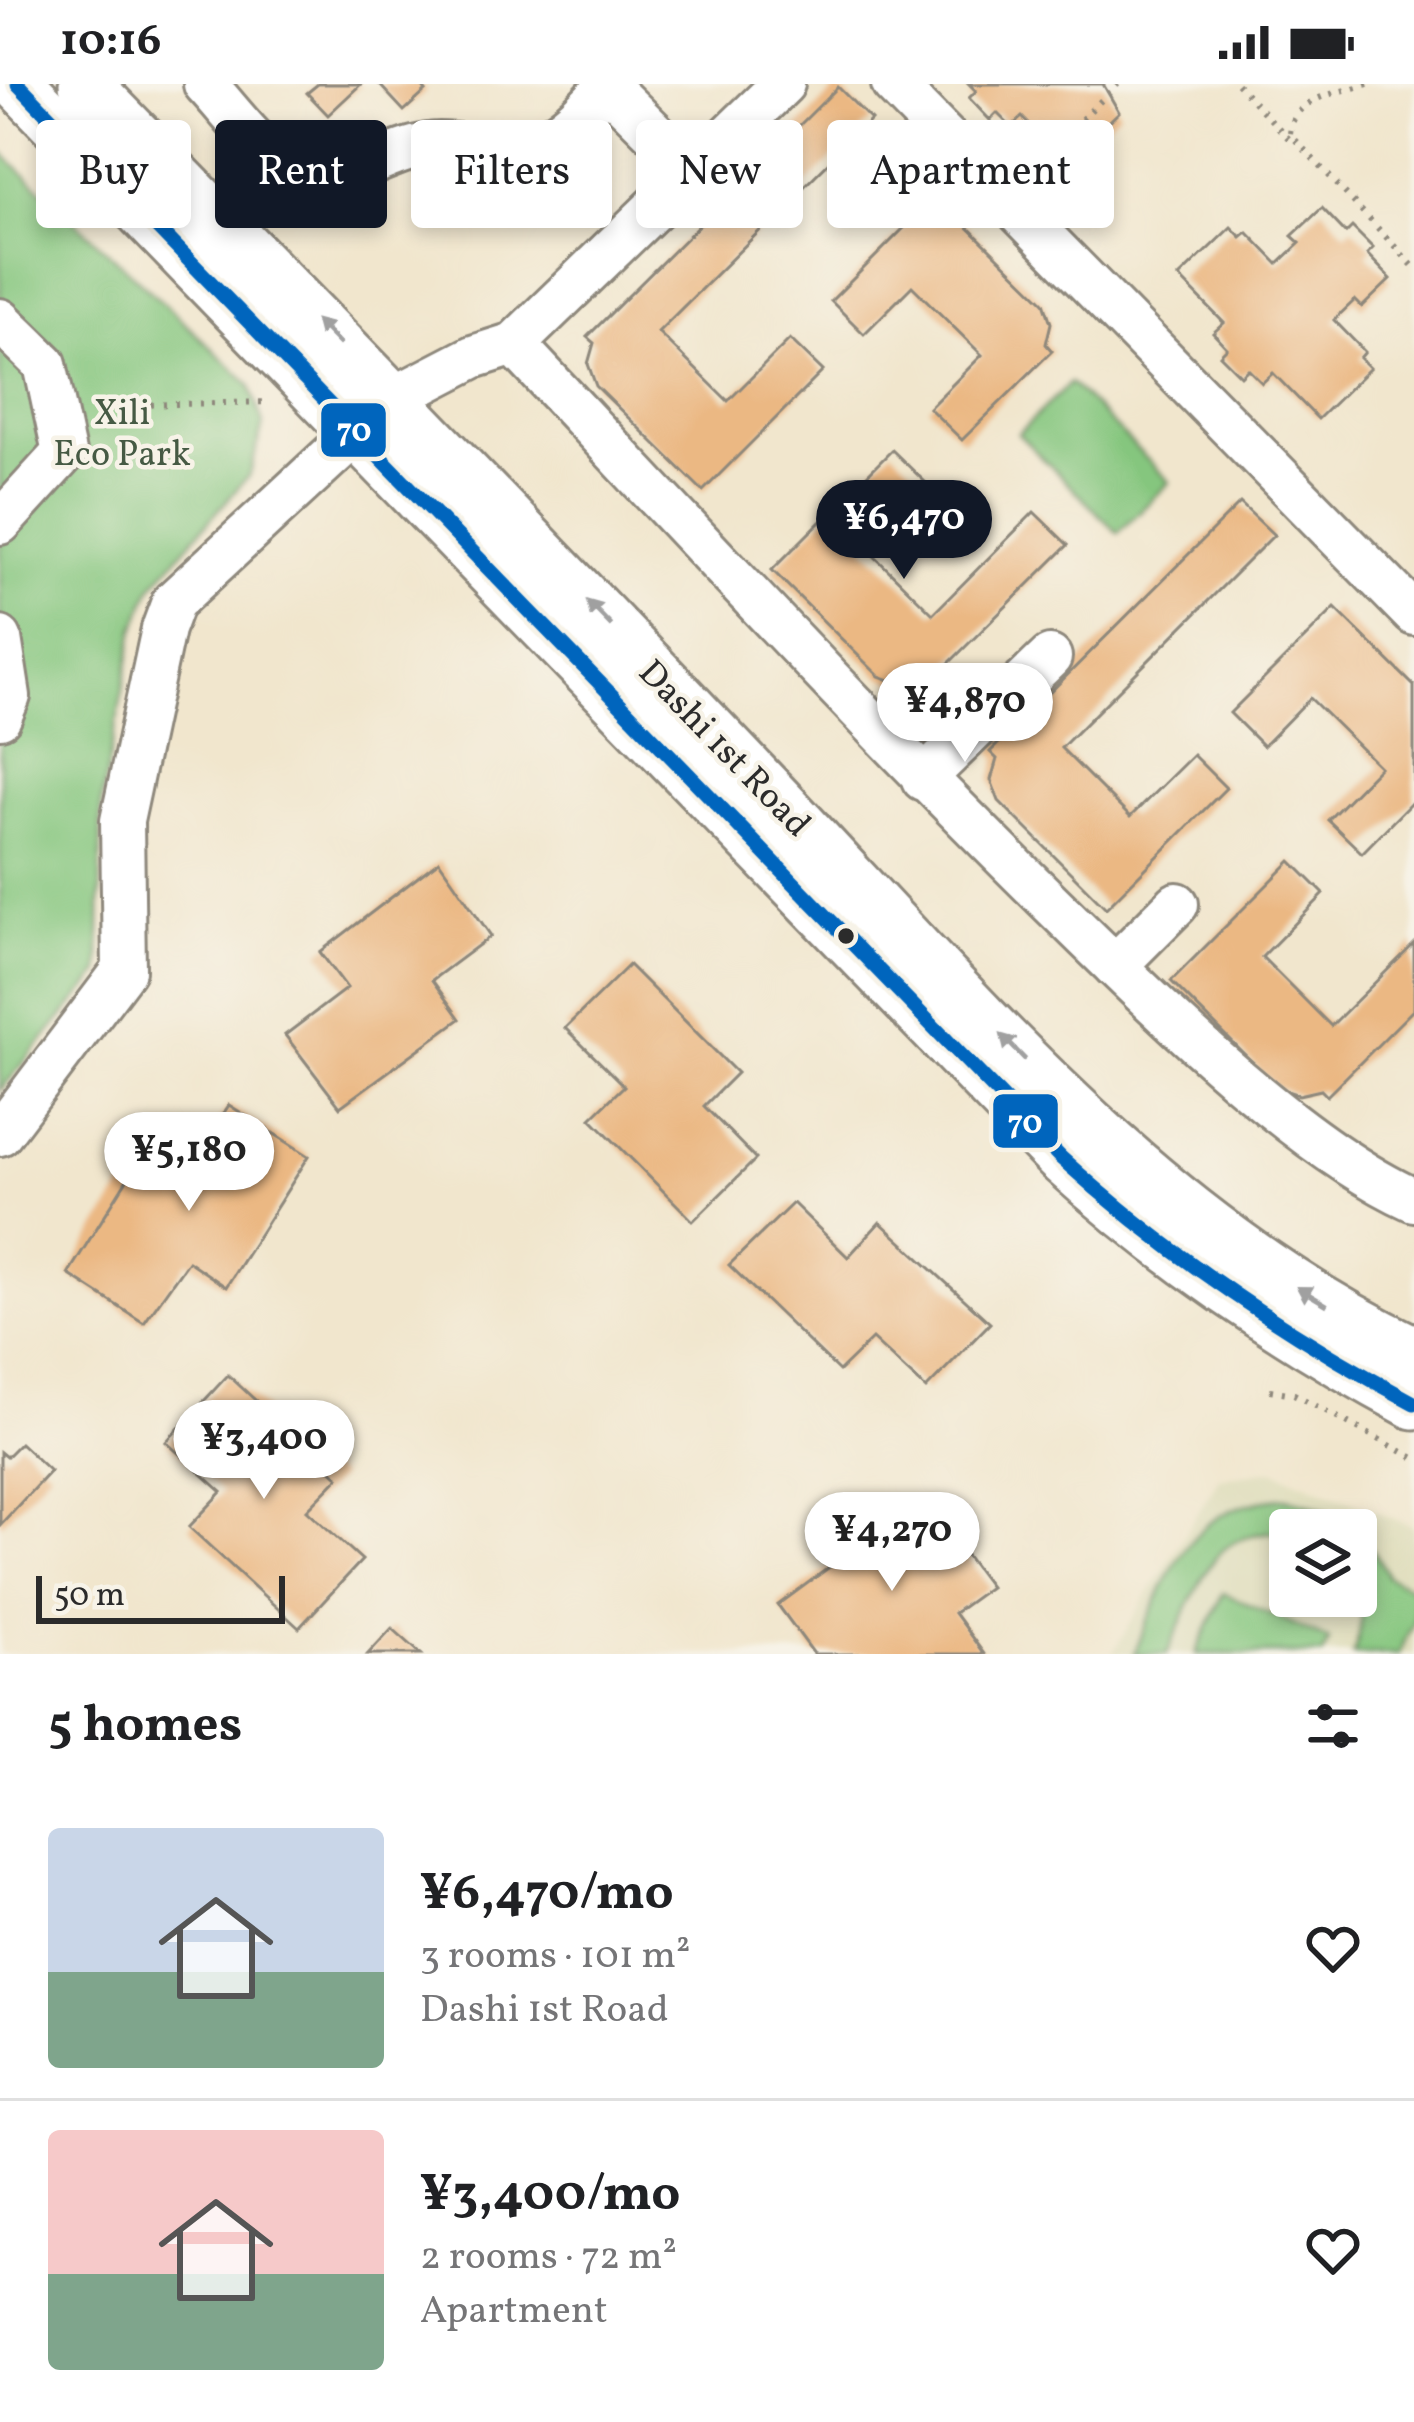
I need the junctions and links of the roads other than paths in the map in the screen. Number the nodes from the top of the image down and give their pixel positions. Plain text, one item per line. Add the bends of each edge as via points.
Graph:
1 (18, 84) edge
2 (85, 84) edge
3 (205, 84) edge
4 (783, 84) edge
5 (893, 84) edge
6 (608, 85) edge
7 (643, 120) edge
8 (746, 120) edge
9 (636, 226) edge
10 (0, 320) edge
11 (514, 344) junction
12 (360, 410) junction
13 (0, 524) edge
14 (1414, 614) edge
15 (0, 638) edge
16 (1050, 657) dead end
17 (0, 717) edge
18 (923, 779) junction
19 (1177, 904) dead end
20 (1115, 967) junction
21 (44, 1074) junction
22 (0, 1083) edge
23 (0, 1134) edge
24 (1414, 1200) edge
25 (1414, 1352) edge
26 (1414, 1403) edge

1 - 12 main road, Dashi 1st Road
12 -> 2 main road, Dashi 1st Road
3 - 6 street via 270,154 314,175 339,176 421,146 498,151 539,143
4 - 8 street
5 - 14 street
6 - 7 street
9 - 11 street
10 - 13 street via 45,364 64,453
11 - 12 street
11 - 18 street
12 - 21 street via 173,602 122,820 124,970
25 -> 12 main road, Dashi 1st Road via 1236,1247 1125,1157
12 - 26 main road, Dashi 1st Road via 1060,1157 1250,1306
15 - 17 street via 9,696
16 - 18 street
18 - 20 street
19 - 20 street
20 - 24 street via 1307,1132
21 - 22 street
21 - 23 street

